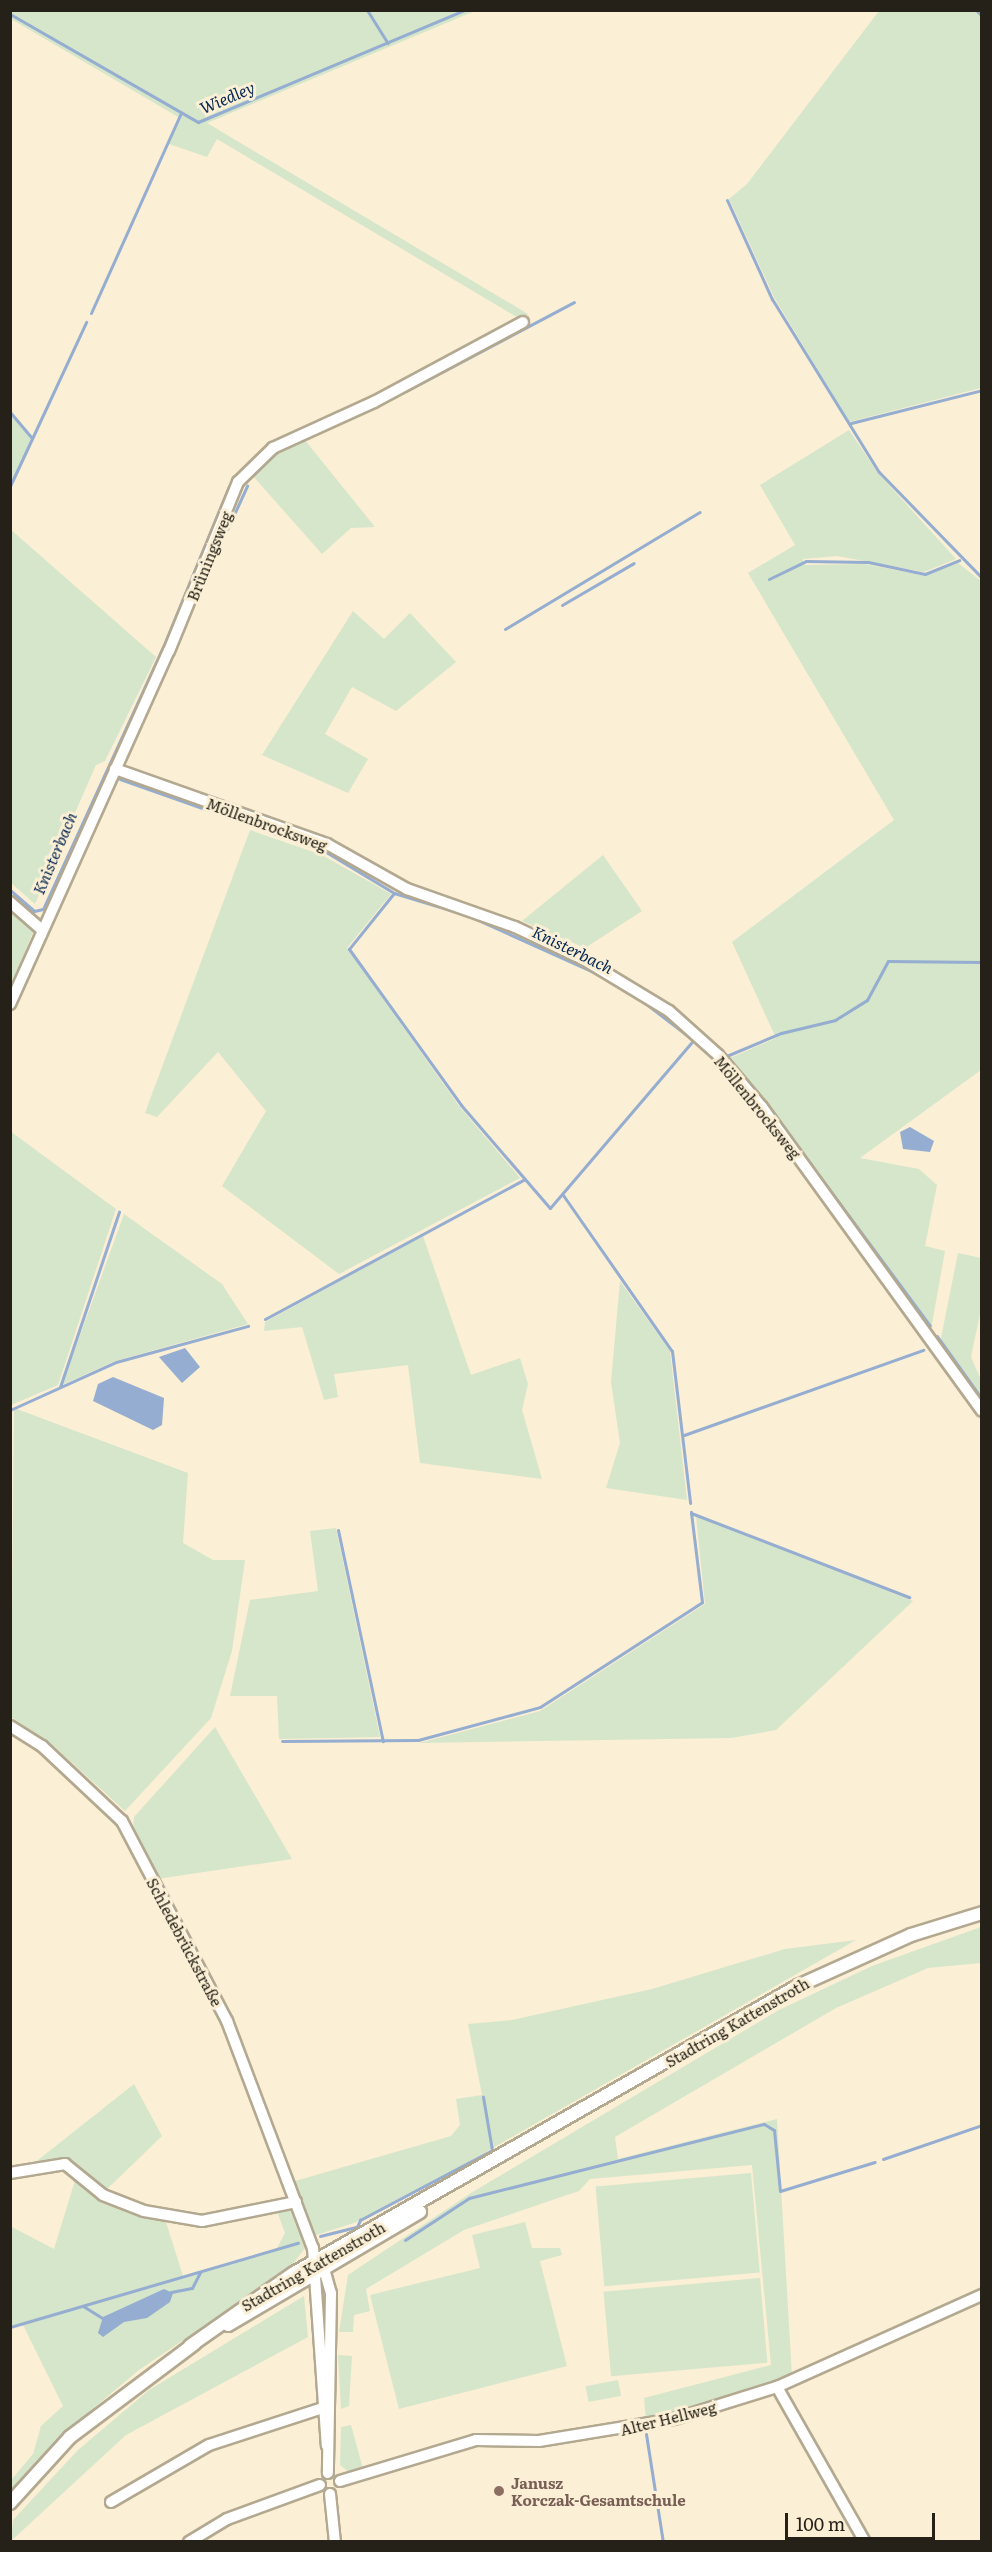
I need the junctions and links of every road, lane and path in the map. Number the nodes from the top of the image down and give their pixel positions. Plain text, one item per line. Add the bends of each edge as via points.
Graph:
1 (524, 322) dead end
2 (115, 770) junction
3 (10, 902) edge
4 (42, 930) junction
5 (10, 1004) edge
6 (981, 1411) edge
7 (10, 1725) edge
8 (981, 1913) edge
9 (10, 2173) edge
10 (296, 2202) junction
11 (320, 2267) junction
12 (981, 2295) edge
13 (777, 2387) junction
14 (325, 2406) junction
15 (328, 2473) junction
16 (340, 2481) junction
17 (320, 2485) junction
18 (330, 2494) junction
19 (111, 2502) dead end
20 (10, 2503) edge
21 (189, 2541) edge
22 (335, 2541) edge
23 (865, 2541) edge

1 - 2 street, Brüningsweg via 374,402 293,437 255,462 238,482
2 - 4 street, Brüningsweg
2 - 6 street, Möllenbrocksweg via 327,844 407,890 564,950 638,989 720,1058
3 - 4 street
4 - 5 street, Brüningsweg
7 - 10 street, Schledebrückstraße via 42,1746 122,1821 227,2021
8 - 11 main road, Stadtring Kattenstroth via 911,1935 798,1986
9 - 10 street via 65,2164 103,2195 144,2211 202,2222
10 - 11 street, Schledebrückstraße
11 - 14 street, Schledebrückstraße via 331,2293
11 - 20 main road, Stadtring Kattenstroth via 190,2346 70,2437
12 - 13 street, Alter Hellweg
13 - 16 street, Alter Hellweg via 638,2428 539,2441 476,2440
13 - 23 street
14 - 15 street, Schledebrückstraße
14 - 19 street via 209,2445
15 - 16 street
15 - 17 street
16 - 18 street
17 - 18 street
17 - 21 street via 227,2519
18 - 22 street

